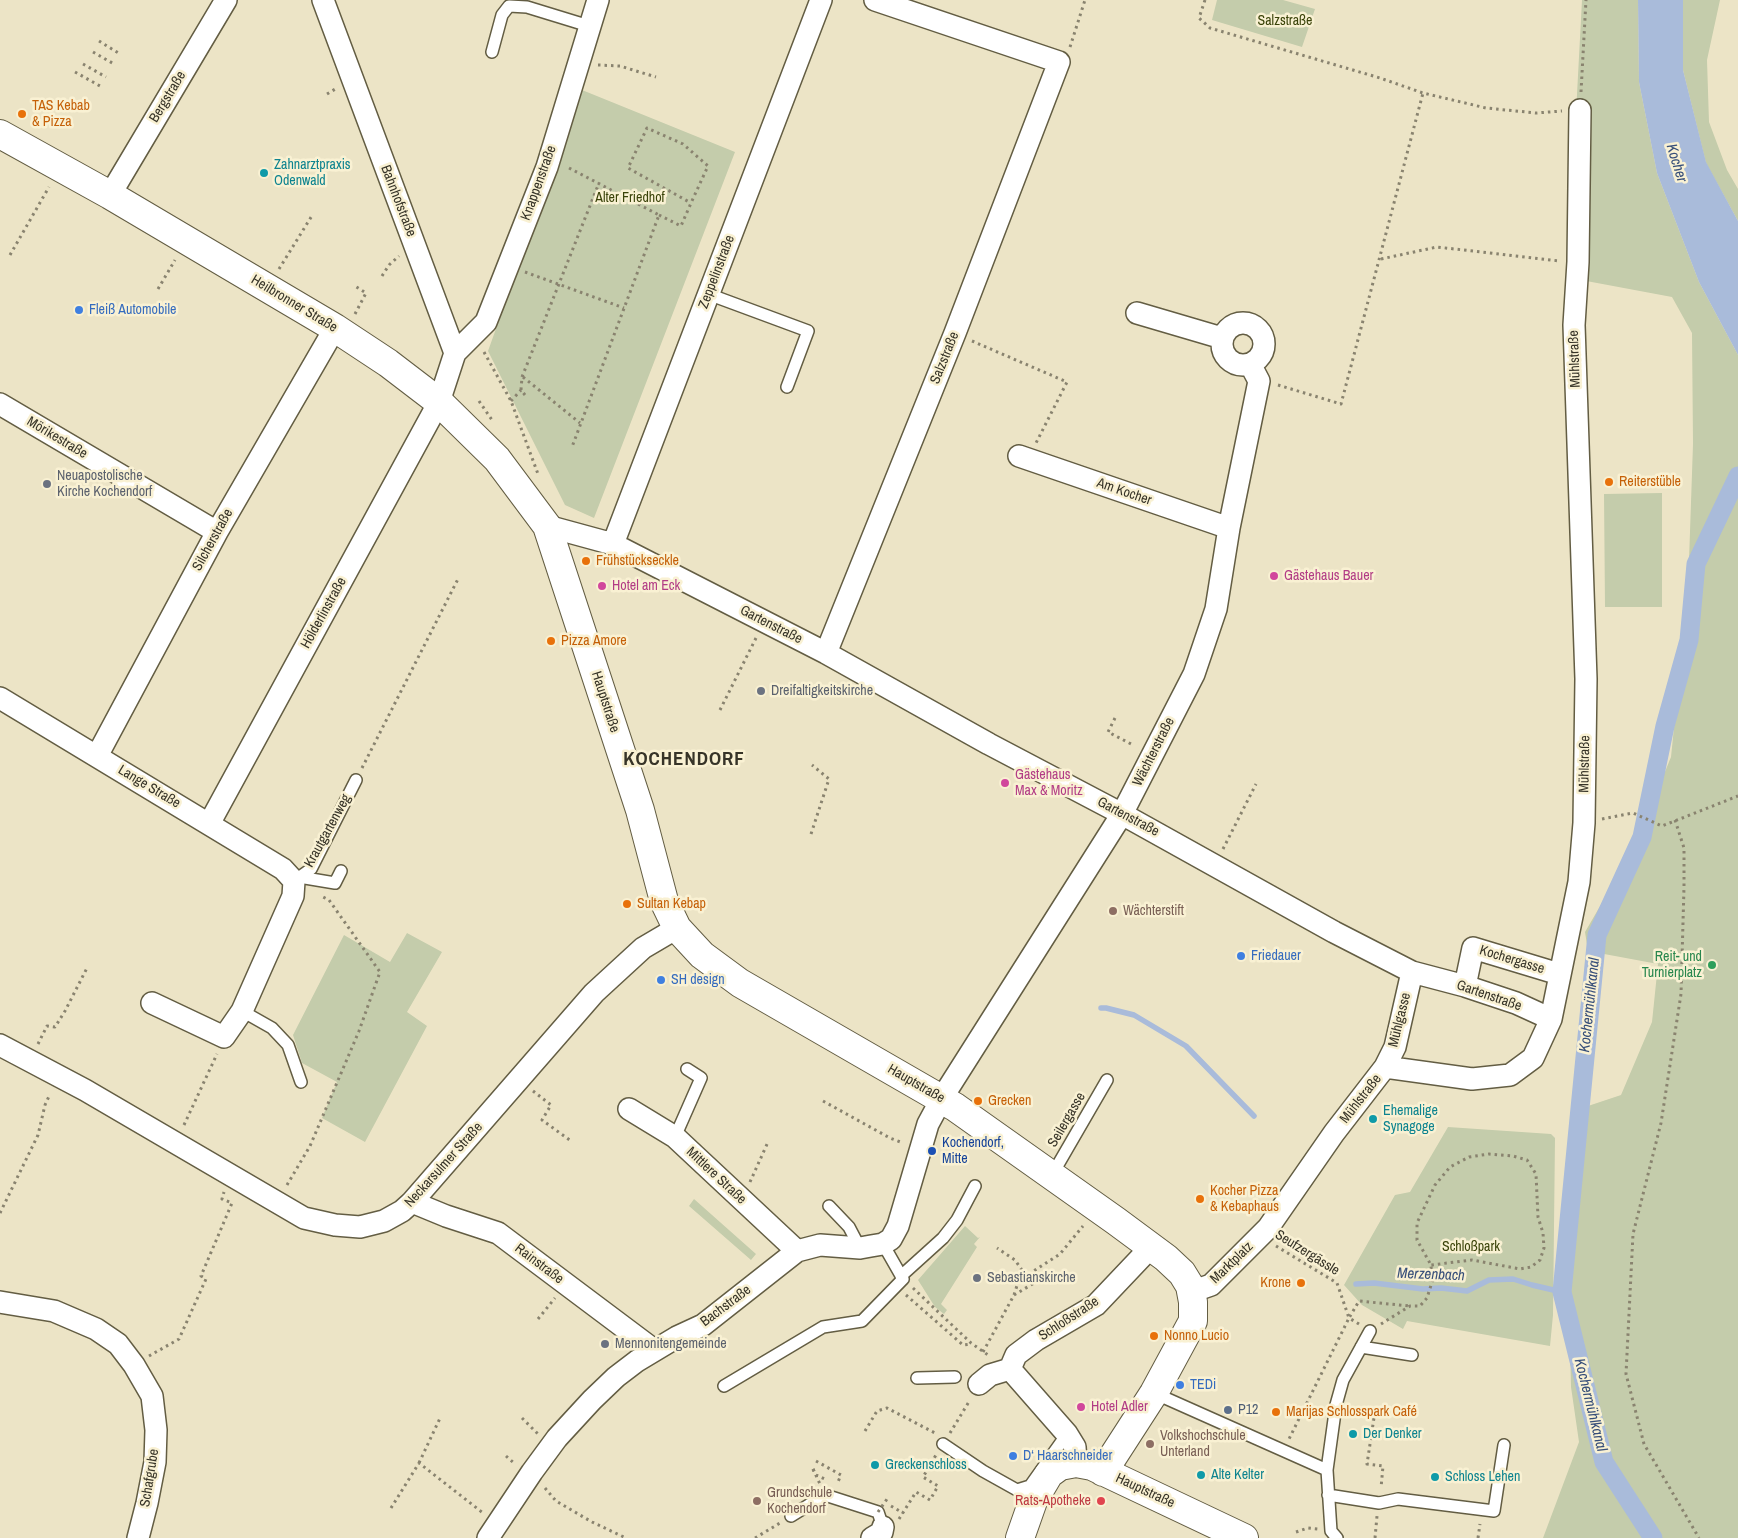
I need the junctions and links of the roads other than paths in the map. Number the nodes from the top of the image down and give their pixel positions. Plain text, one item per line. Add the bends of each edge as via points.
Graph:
1 (226, 0) edge
2 (323, 0) edge
3 (598, 0) edge
4 (820, 0) edge
5 (874, 0) edge
6 (590, 26) junction
7 (492, 52) dead end
8 (1580, 110) road end
9 (1, 138) edge
10 (110, 194) junction
11 (708, 294) junction
12 (1137, 313) dead end
13 (339, 331) junction
14 (1222, 338) junction
15 (455, 353) junction
16 (1250, 364) junction
17 (787, 387) dead end
18 (439, 402) junction
19 (0, 404) edge
20 (1023, 457) road end
21 (547, 526) junction
22 (1229, 528) junction
23 (217, 532) junction
24 (613, 544) junction
25 (826, 653) junction
26 (0, 698) edge
27 (97, 756) junction
28 (356, 780) road end
29 (1122, 814) junction
30 (209, 824) junction
31 (341, 871) dead end
32 (296, 879) junction
33 (677, 928) junction
34 (1412, 972) junction
35 (1559, 974) junction
36 (1465, 986) junction
37 (152, 1003) dead end
38 (242, 1011) junction
39 (1550, 1019) junction
40 (0, 1045) edge
41 (1386, 1067) junction
42 (687, 1069) dead end
43 (1107, 1080) dead end
44 (301, 1082) dead end
45 (942, 1098) junction
46 (630, 1109) dead end
47 (675, 1137) junction
48 (1052, 1175) junction
49 (975, 1186) dead end
50 (412, 1202) junction
51 (829, 1206) dead end
52 (1264, 1232) joint
53 (883, 1244) junction
54 (1151, 1247) junction
55 (860, 1248) junction
56 (797, 1251) junction
57 (900, 1281) junction
58 (1191, 1292) junction
59 (0, 1302) edge
60 (1370, 1331) road end
61 (1361, 1347) junction
62 (654, 1350) junction
63 (1412, 1355) dead end
64 (1010, 1369) junction
65 (955, 1377) dead end
66 (917, 1378) dead end
67 (977, 1384) road end
68 (724, 1386) dead end
69 (1154, 1393) junction
70 (1067, 1434) junction
71 (940, 1439) road end
72 (1504, 1444) dead end
73 (1076, 1463) junction
74 (1327, 1470) junction
75 (1103, 1472) junction
76 (1328, 1495) junction
77 (791, 1516) road end
78 (878, 1526) edge
79 (492, 1531) edge
80 (1334, 1535) edge
81 (138, 1538) edge
82 (1020, 1538) edge
83 (1244, 1538) edge

1 - 10 street, Bergstraße
2 - 15 street, Bahnhofstraße
3 - 6 street, Knappenstraße
4 - 11 street, Zeppelinstraße
5 - 25 street, Salzstraße via 1059,62 955,333
6 - 7 lane via 527,7 509,6 502,15
6 - 15 street, Knappenstraße via 547,167 486,322
8 - 35 street, Mühlstraße via 1574,325 1586,679 1584,823 1579,882
9 - 10 main road, Heilbronner Straße
10 - 13 main road, Heilbronner Straße
11 - 17 lane via 808,331
11 - 24 street, Zeppelinstraße
12 - 14 street
13 - 18 main road, Heilbronner Straße
13 - 23 street, Silcherstraße
14 - 16 street via 1222,350 1227,359 1240,365
14 - 16 street via 1228,328 1239,322 1251,324 1261,332 1264,342 1262,354
15 - 18 street
16 - 22 street, Wächterstraße via 1259,380
18 - 21 main road, Heilbronner Straße via 496,459
18 - 30 street, Hölderlinstraße
19 - 23 street, Mörikestraße
20 - 22 street, Am Kocher
21 - 24 street, Gartenstraße
21 - 33 main road, Hauptstraße via 640,810 664,901
22 - 29 street, Wächterstraße via 1216,609 1194,674
23 - 27 street, Silcherstraße
24 - 25 street, Gartenstraße
25 - 29 street, Gartenstraße via 988,744
26 - 27 street, Lange Straße
27 - 30 street, Lange Straße
28 - 32 lane, Krautgartenweg via 311,869
29 - 34 street, Gartenstraße
29 - 45 street, Wächterstraße
30 - 32 street, Lange Straße
31 - 32 lane via 335,883
32 - 38 street, Krautgartenweg via 293,896
33 - 45 main road, Hauptstraße via 702,956 740,983
33 - 50 street, Neckarsulmer Straße via 643,948 594,993
34 - 36 street, Gartenstraße
34 - 41 street, Mühlgasse via 1395,1047
35 - 36 street, Kochergasse via 1473,948
35 - 39 street, Mühlstraße
36 - 39 street, Gartenstraße via 1516,1003
37 - 38 street, Krautgartenweg via 224,1037
38 - 44 lane via 272,1028 288,1045
39 - 41 street, Mühlstraße via 1533,1058 1510,1074 1472,1079
40 - 50 street, Neckarsulmer Straße via 58,1075 304,1218 360,1227 384,1220
41 - 52 street, Mühlstraße via 1334,1133
42 - 47 lane via 701,1078
43 - 48 lane, Seilergasse
45 - 48 main road, Hauptstraße
45 - 53 street via 928,1124 898,1226
46 - 47 street, Mittlere Straße
47 - 56 street, Mittlere Straße
48 - 54 main road, Hauptstraße
49 - 57 lane via 943,1238
50 - 62 street, Rainstraße via 498,1233
51 - 55 lane via 850,1227
52 - 58 street, Marktplatz via 1211,1286
53 - 55 street, Bachstraße
53 - 57 lane
54 - 58 main road, Hauptstraße via 1182,1273
54 - 64 street, Schloßstraße via 1096,1304 1016,1355
55 - 56 street, Bachstraße via 820,1245
56 - 62 street, Bachstraße via 703,1325
57 - 68 lane via 862,1321 823,1327
58 - 69 main road, Hauptstraße via 1193,1321
59 - 81 street, Schafgrube via 54,1311 96,1329 118,1344 134,1365 152,1396 156,1430 156,1462
60 - 61 lane
61 - 63 lane
61 - 74 lane via 1343,1380 1336,1405
62 - 79 street, Bachstraße via 616,1377 592,1400 532,1472
64 - 67 street via 990,1375
64 - 70 street
65 - 66 lane
69 - 74 lane
69 - 75 main road, Hauptstraße
70 - 71 lane via 1030,1486 1017,1490
70 - 73 street via 1075,1447
72 - 76 lane via 1494,1511 1398,1499 1379,1503
73 - 75 main road
73 - 82 main road via 1060,1466 1049,1474 1033,1501
74 - 76 lane
75 - 83 main road, Hauptstraße
76 - 80 lane
77 - 78 lane via 825,1495

